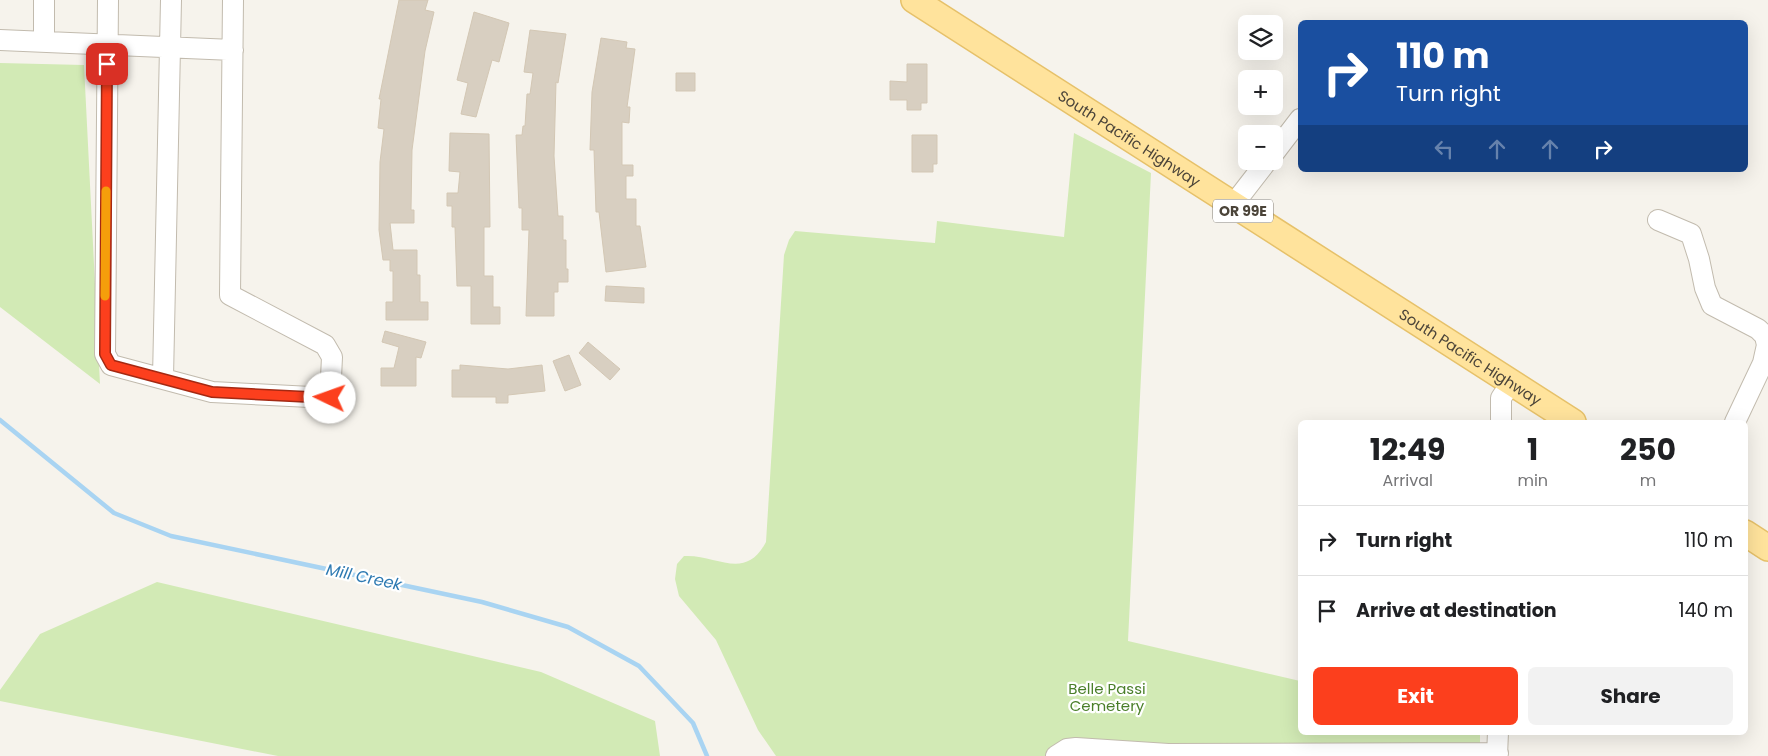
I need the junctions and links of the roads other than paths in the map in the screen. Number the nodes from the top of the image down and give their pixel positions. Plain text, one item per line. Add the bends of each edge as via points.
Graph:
1 (44, 0) edge
2 (108, 0) edge
3 (171, 0) edge
4 (233, 0) edge
5 (914, 0) edge
6 (0, 40) edge
7 (44, 42) junction
8 (107, 45) junction
9 (170, 47) junction
10 (233, 50) junction
11 (1298, 122) edge
12 (1283, 141) edge
13 (1260, 170) edge
14 (1233, 205) junction
15 (1658, 220) dead end
16 (163, 378) junction
17 (1512, 383) junction
18 (1501, 420) edge
19 (1570, 420) edge
20 (1736, 420) edge
21 (1748, 535) edge
22 (1768, 548) edge
23 (1498, 735) edge
24 (1168, 755) edge
25 (1498, 755) edge
26 (1056, 756) edge

1 - 7 street
2 - 8 street
3 - 9 street
4 - 10 street
5 - 14 main road, South Pacific Highway / OR 99E
6 - 7 street
7 - 8 street
8 - 9 street
8 - 16 street via 105,354 111,365
9 - 10 street
9 - 16 street
10 - 16 street via 230,295 325,344 332,357 330,398 212,392
11 - 12 street
13 - 14 street
14 - 17 main road, South Pacific Highway / OR 99E
15 - 20 street via 1691,234 1712,304 1765,336 1767,345 1763,363
17 - 18 street via 1502,398
17 - 19 main road, South Pacific Highway / OR 99E
21 - 22 main road
23 - 25 street
24 - 25 street
24 - 26 street via 1076,748

